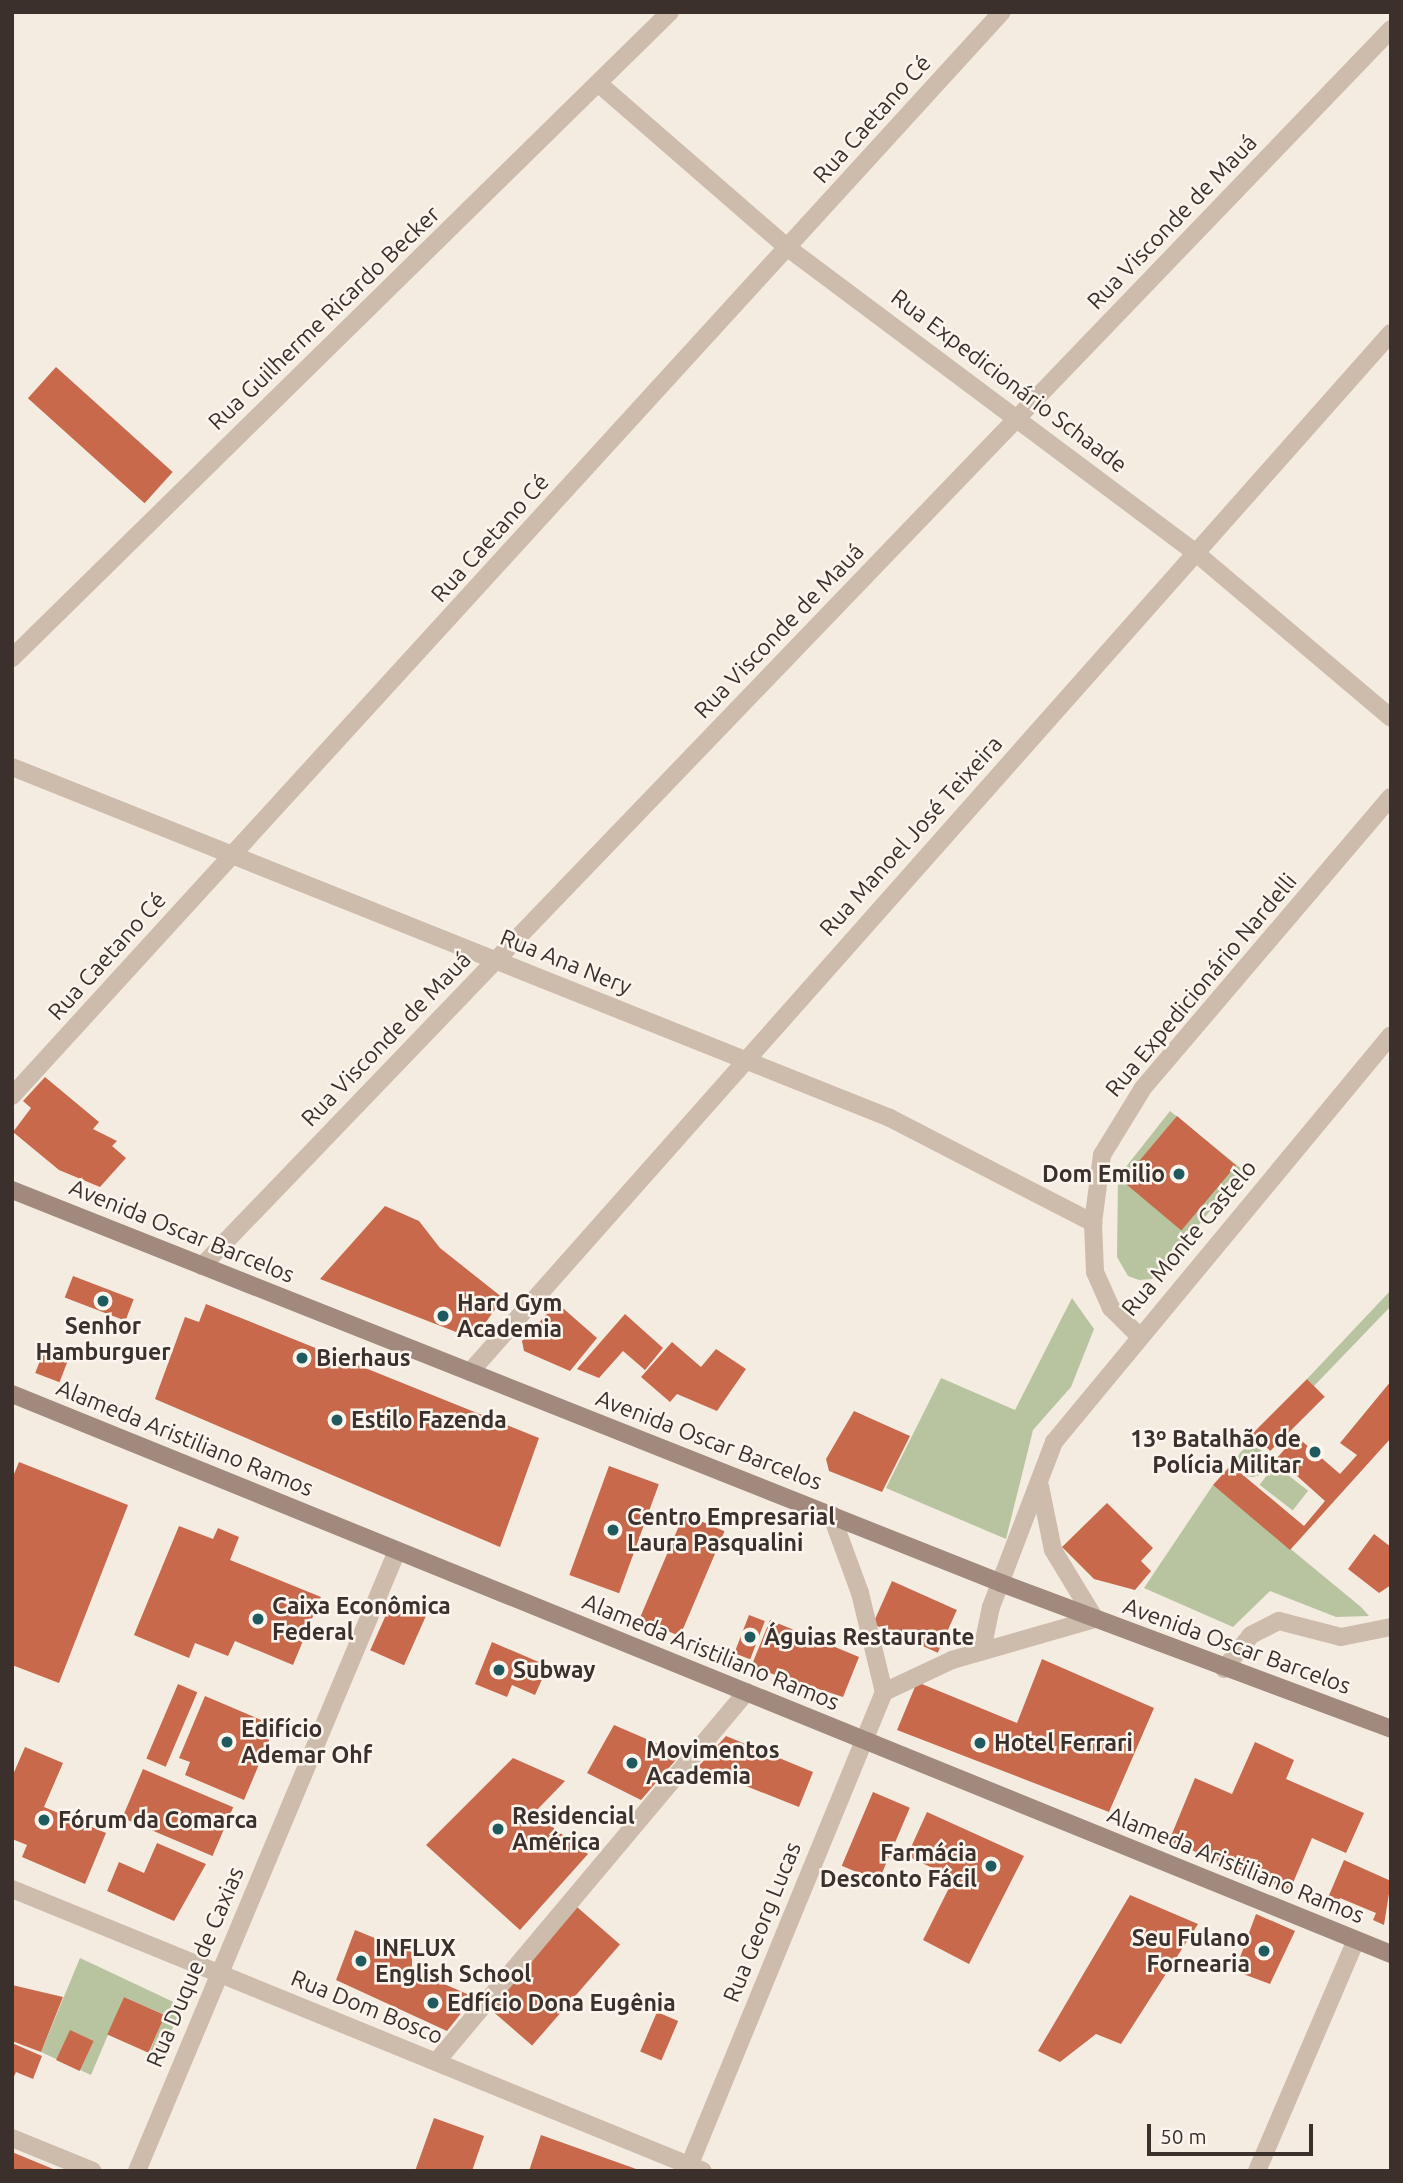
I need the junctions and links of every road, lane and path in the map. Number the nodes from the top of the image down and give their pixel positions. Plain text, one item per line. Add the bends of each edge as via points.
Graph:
1 (670, 12) edge
2 (1002, 12) edge
3 (1391, 29) edge
4 (598, 83) junction
5 (788, 248) junction
6 (1391, 333) edge
7 (1020, 417) junction
8 (1196, 553) junction
9 (12, 658) edge
10 (1391, 718) edge
11 (12, 766) edge
12 (1391, 797) edge
13 (233, 855) junction
14 (496, 960) junction
15 (1391, 1035) edge
16 (744, 1059) junction
17 (12, 1096) edge
18 (12, 1190) edge
19 (1093, 1223) junction
20 (202, 1266) junction
21 (1139, 1336) junction
22 (470, 1372) junction
23 (12, 1394) edge
24 (1040, 1481) junction
25 (831, 1514) junction
26 (397, 1551) junction
27 (1001, 1583) junction
28 (1095, 1619) junction
29 (1391, 1627) edge
30 (982, 1650) junction
31 (1224, 1669) junction
32 (746, 1692) junction
33 (884, 1692) junction
34 (1391, 1729) edge
35 (863, 1740) junction
36 (12, 1889) edge
37 (1356, 1940) junction
38 (1391, 1954) edge
39 (219, 1973) junction
40 (436, 2062) junction
41 (12, 2138) edge
42 (693, 2169) edge
43 (93, 2171) edge
44 (137, 2171) edge
45 (1258, 2171) edge

1 - 4 street, Rua Guilherme Ricardo Becker
2 - 5 street, Rua Caetano Cé
3 - 7 street, Rua Visconde de Mauá
4 - 5 street, Rua Expedicionário Schaade
4 - 9 street, Rua Guilherme Ricardo Becker
5 - 7 street, Rua Expedicionário Schaade
5 - 13 street, Rua Caetano Cé
6 - 8 street, Rua Manoel José Teixeira
7 - 8 street, Rua Expedicionário Schaade
7 - 14 street, Rua Visconde de Mauá
8 - 10 street, Rua Expedicionário Schaade
8 - 16 street, Rua Manoel José Teixeira
11 - 13 street, Rua Ana Nery
12 - 19 street, Rua Expedicionário Nardelli via 1126,1110 1102,1155
13 - 14 street, Rua Ana Nery
13 - 17 street, Rua Caetano Cé
14 - 16 street, Rua Ana Nery
14 - 20 street, Rua Visconde de Mauá
15 - 21 street, Rua Monte Castelo
16 - 19 street, Rua Ana Nery via 890,1118
16 - 22 street, Rua Manoel José Teixeira
18 - 20 main road, Avenida Oscar Barcelos
19 - 21 street, Rua Expedicionário Nardelli via 1099,1290
20 - 22 main road, Avenida Oscar Barcelos
21 - 24 street, Rua Monte Castelo via 1054,1442
22 - 25 main road, Avenida Oscar Barcelos
23 - 26 main road, Alameda Aristiliano Ramos
24 - 27 street, Rua Monte Castelo
24 - 28 street via 1053,1550
25 - 27 main road, Avenida Oscar Barcelos
25 - 33 street via 860,1593
26 - 32 main road, Alameda Aristiliano Ramos
26 - 39 street, Rua Duque de Caxias
27 - 28 main road, Avenida Oscar Barcelos
27 - 30 street, Rua Monte Castelo
28 - 30 street
28 - 31 main road, Avenida Oscar Barcelos
29 - 31 street via 1341,1637 1279,1621 1251,1635
30 - 33 street
31 - 34 main road, Avenida Oscar Barcelos
32 - 35 main road, Alameda Aristiliano Ramos
32 - 40 street
33 - 35 street, Rua Georg Lucas
35 - 37 main road, Alameda Aristiliano Ramos
35 - 42 street, Rua Georg Lucas
36 - 39 street, Rua Dom Bosco
37 - 38 main road, Alameda Aristiliano Ramos
37 - 45 street
39 - 40 street, Rua Dom Bosco
39 - 44 street, Rua Duque de Caxias
40 - 42 street, Rua Dom Bosco
41 - 43 street

